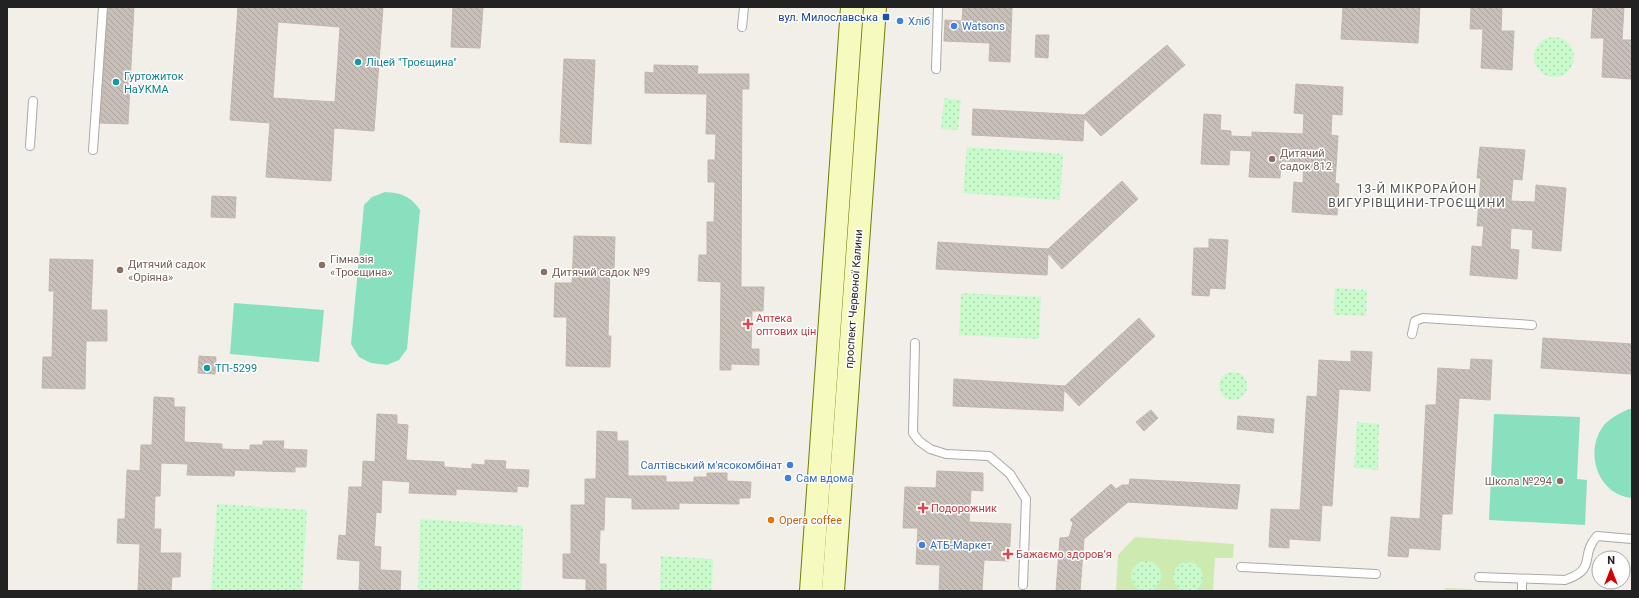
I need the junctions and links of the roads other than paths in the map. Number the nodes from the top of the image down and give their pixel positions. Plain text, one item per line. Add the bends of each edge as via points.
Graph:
1 (103, 7) edge
2 (744, 7) edge
3 (852, 7) edge
4 (875, 7) edge
5 (938, 7) edge
6 (742, 27) dead end
7 (936, 69) dead end
8 (33, 101) dead end
9 (30, 146) dead end
10 (93, 150) dead end
11 (1532, 325) dead end
12 (1412, 334) dead end
13 (915, 343) dead end
14 (1632, 539) edge
15 (1241, 567) dead end
16 (1376, 574) dead end
17 (1478, 577) dead end
18 (1522, 579) junction
19 (1023, 585) dead end
20 (811, 591) edge
21 (833, 591) edge
22 (1522, 591) edge

1 - 10 lane
2 - 6 lane
3 - 20 main road, проспект Червоної Калини
4 - 21 main road, проспект Червоної Калини
5 - 7 lane
8 - 9 lane
11 - 12 lane via 1423,318 1413,324
13 - 19 lane via 913,433 930,450 946,454 989,456 1010,474 1026,499
14 - 18 lane via 1597,536 1589,545 1587,564 1578,576 1564,580
15 - 16 lane
17 - 18 lane
18 - 22 lane

